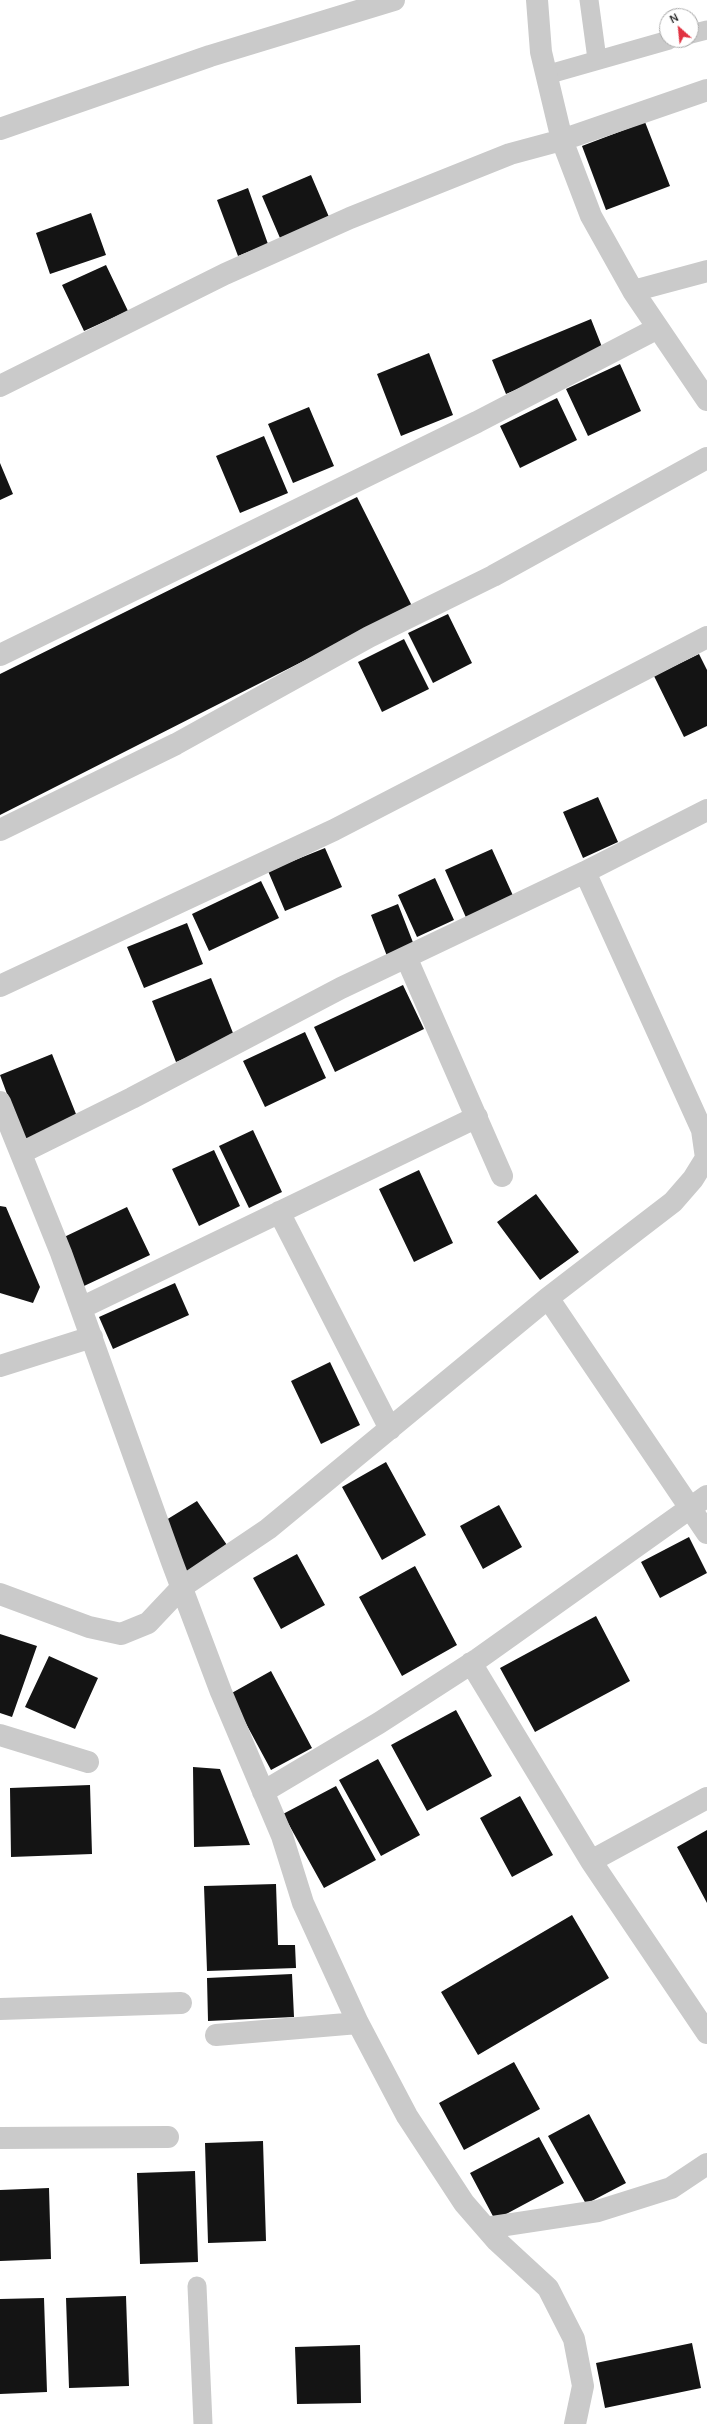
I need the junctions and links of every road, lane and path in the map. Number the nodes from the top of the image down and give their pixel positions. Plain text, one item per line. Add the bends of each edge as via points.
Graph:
1 (394, 0) edge
2 (537, 0) edge
3 (589, 0) edge
4 (659, 43) edge
5 (597, 59) junction
6 (546, 75) junction
7 (707, 90) edge
8 (0, 129) edge
9 (562, 140) junction
10 (707, 270) edge
11 (633, 291) junction
12 (658, 328) junction
13 (0, 386) edge
14 (707, 400) edge
15 (707, 458) edge
16 (707, 637) edge
17 (0, 655) edge
18 (707, 810) edge
19 (0, 830) edge
20 (585, 872) junction
21 (406, 957) junction
22 (0, 986) edge
23 (0, 1102) edge
24 (477, 1117) junction
25 (21, 1153) junction
26 (502, 1176) dead end
27 (280, 1212) junction
28 (548, 1298) junction
29 (81, 1308) junction
30 (92, 1337) junction
31 (0, 1366) edge
32 (390, 1429) junction
33 (699, 1502) edge
34 (707, 1533) edge
35 (182, 1588) junction
36 (0, 1594) edge
37 (471, 1663) junction
38 (0, 1735) edge
39 (88, 1762) dead end
40 (263, 1792) junction
41 (707, 1798) edge
42 (591, 1861) junction
43 (181, 2003) dead end
44 (0, 2009) edge
45 (358, 2023) junction
46 (707, 2033) edge
47 (216, 2035) dead end
48 (168, 2137) dead end
49 (0, 2138) edge
50 (707, 2164) edge
51 (486, 2228) junction
52 (197, 2286) dead end
53 (203, 2424) edge
54 (575, 2424) edge

1 - 8 street via 210,56
2 - 6 street via 541,52
3 - 5 lane
4 - 5 lane
5 - 6 lane
6 - 9 street
7 - 9 street
9 - 11 street via 591,216
9 - 13 street via 510,154 350,218 225,274
10 - 11 street
11 - 12 street
12 - 14 street
12 - 17 street via 477,422
15 - 19 street via 493,576 369,637 176,744
16 - 22 street via 334,830
18 - 20 street
20 - 21 street
20 - 28 street via 702,1130 706,1158 693,1180 673,1202
21 - 24 street
21 - 25 street
23 - 25 street
24 - 26 street
24 - 27 street
25 - 29 street
27 - 29 street
27 - 32 street
28 - 32 street
28 - 33 street
29 - 30 street
30 - 31 street
30 - 35 street
32 - 35 street via 268,1529
33 - 34 street
33 - 37 street
35 - 36 street via 148,1623 121,1634 89,1627
35 - 40 street via 221,1692
37 - 40 street via 379,1723
37 - 42 street
38 - 39 street
40 - 45 street via 282,1836 304,1903
41 - 42 street
42 - 46 street
43 - 44 street
45 - 47 street
45 - 51 street via 408,2116 464,2203
48 - 49 street
50 - 51 street via 671,2188 598,2211
51 - 54 street via 548,2288 574,2339 583,2386
52 - 53 lane

